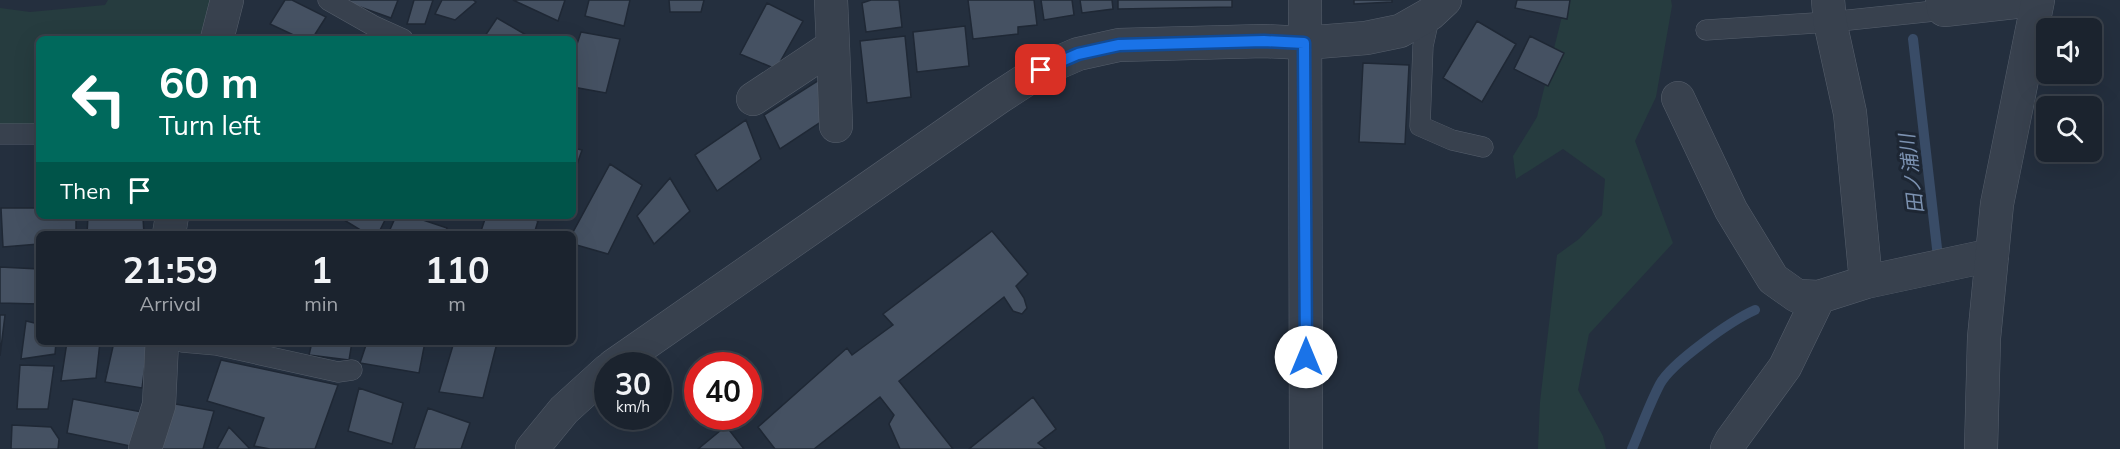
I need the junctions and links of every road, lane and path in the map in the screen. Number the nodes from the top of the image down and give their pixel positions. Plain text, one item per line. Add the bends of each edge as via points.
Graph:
1 (227, 0) edge
2 (328, 0) edge
3 (831, 0) edge
4 (1305, 0) edge
5 (2032, 0) edge
6 (2038, 0) edge
7 (1943, 5) edge
8 (1438, 7) edge
9 (1829, 11) edge
10 (1706, 30) dead end
11 (218, 36) edge
12 (396, 36) edge
13 (1304, 43) junction
14 (833, 46) junction
15 (1678, 98) dead end
16 (753, 99) dead end
17 (836, 126) dead end
18 (0, 134) edge
19 (36, 134) edge
20 (1483, 147) dead end
21 (1992, 255) junction
22 (1866, 282) junction
23 (1819, 297) junction
24 (162, 345) edge
25 (216, 345) edge
26 (633, 352) edge
27 (352, 370) dead end
28 (594, 383) edge
29 (145, 449) edge
30 (532, 449) edge
31 (1306, 449) edge
32 (1727, 449) edge
33 (1981, 449) edge

1 - 11 street
2 - 12 lane
3 - 14 street
4 - 13 street
5 - 7 street
6 - 21 street via 1997,204
7 - 9 lane
8 - 13 street via 1400,31 1366,39
8 - 20 lane via 1423,46 1420,126 1452,140
9 - 10 lane
9 - 22 street via 1850,113
13 - 26 street via 1119,45 1078,54 1041,70
13 - 31 street
14 - 16 street
14 - 17 street
15 - 23 street via 1731,210 1773,279 1797,297
18 - 19 lane
21 - 22 street
21 - 33 street via 1984,338
22 - 23 street
23 - 32 street via 1785,367
24 - 29 street via 159,405
25 - 27 lane via 338,372
28 - 30 street via 564,410

